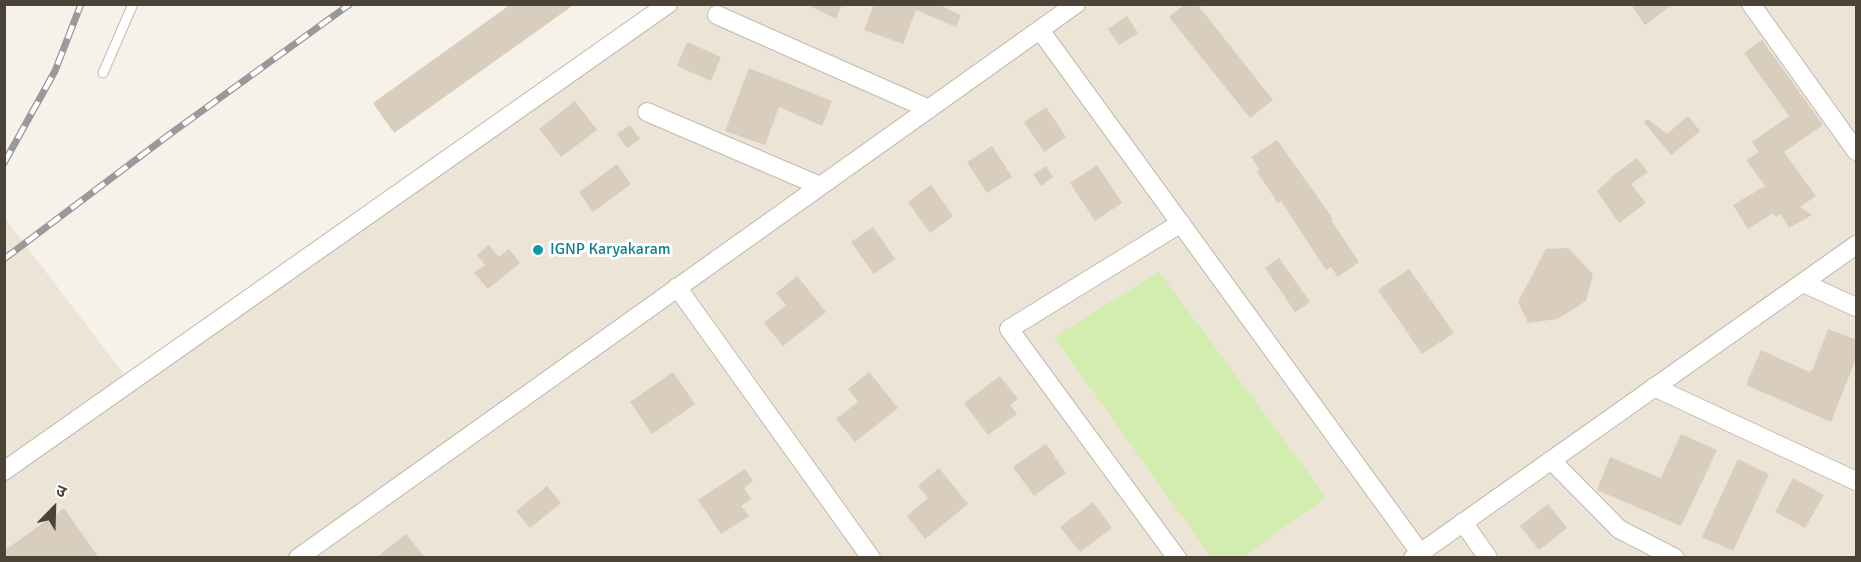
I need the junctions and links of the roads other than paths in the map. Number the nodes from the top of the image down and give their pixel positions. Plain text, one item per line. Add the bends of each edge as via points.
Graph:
1 (134, 4) edge
2 (668, 4) edge
3 (1751, 4) edge
4 (1066, 7) edge
5 (717, 15) dead end
6 (1040, 30) junction
7 (104, 73) dead end
8 (929, 109) junction
9 (647, 112) dead end
10 (1857, 151) edge
11 (820, 186) junction
12 (1181, 223) junction
13 (1857, 245) edge
14 (1803, 283) junction
15 (677, 287) junction
16 (1857, 307) edge
17 (1654, 387) junction
18 (1551, 460) junction
19 (4, 471) edge
20 (1857, 481) edge
21 (1463, 522) junction
22 (1420, 556) edge
23 (298, 558) edge
24 (872, 558) edge
25 (1177, 558) edge
26 (1488, 558) edge
27 (1675, 558) edge

1 - 7 lane
2 - 19 street
3 - 10 street
4 - 6 street
5 - 8 street
6 - 8 street
6 - 12 street
8 - 11 street
9 - 11 street
11 - 15 street
12 - 22 street
12 - 25 street via 1010,329
13 - 14 street
14 - 16 street
14 - 17 street
15 - 23 street
15 - 24 street
17 - 18 street
17 - 20 street
18 - 21 street
18 - 27 street via 1619,529
21 - 22 street
21 - 26 street

